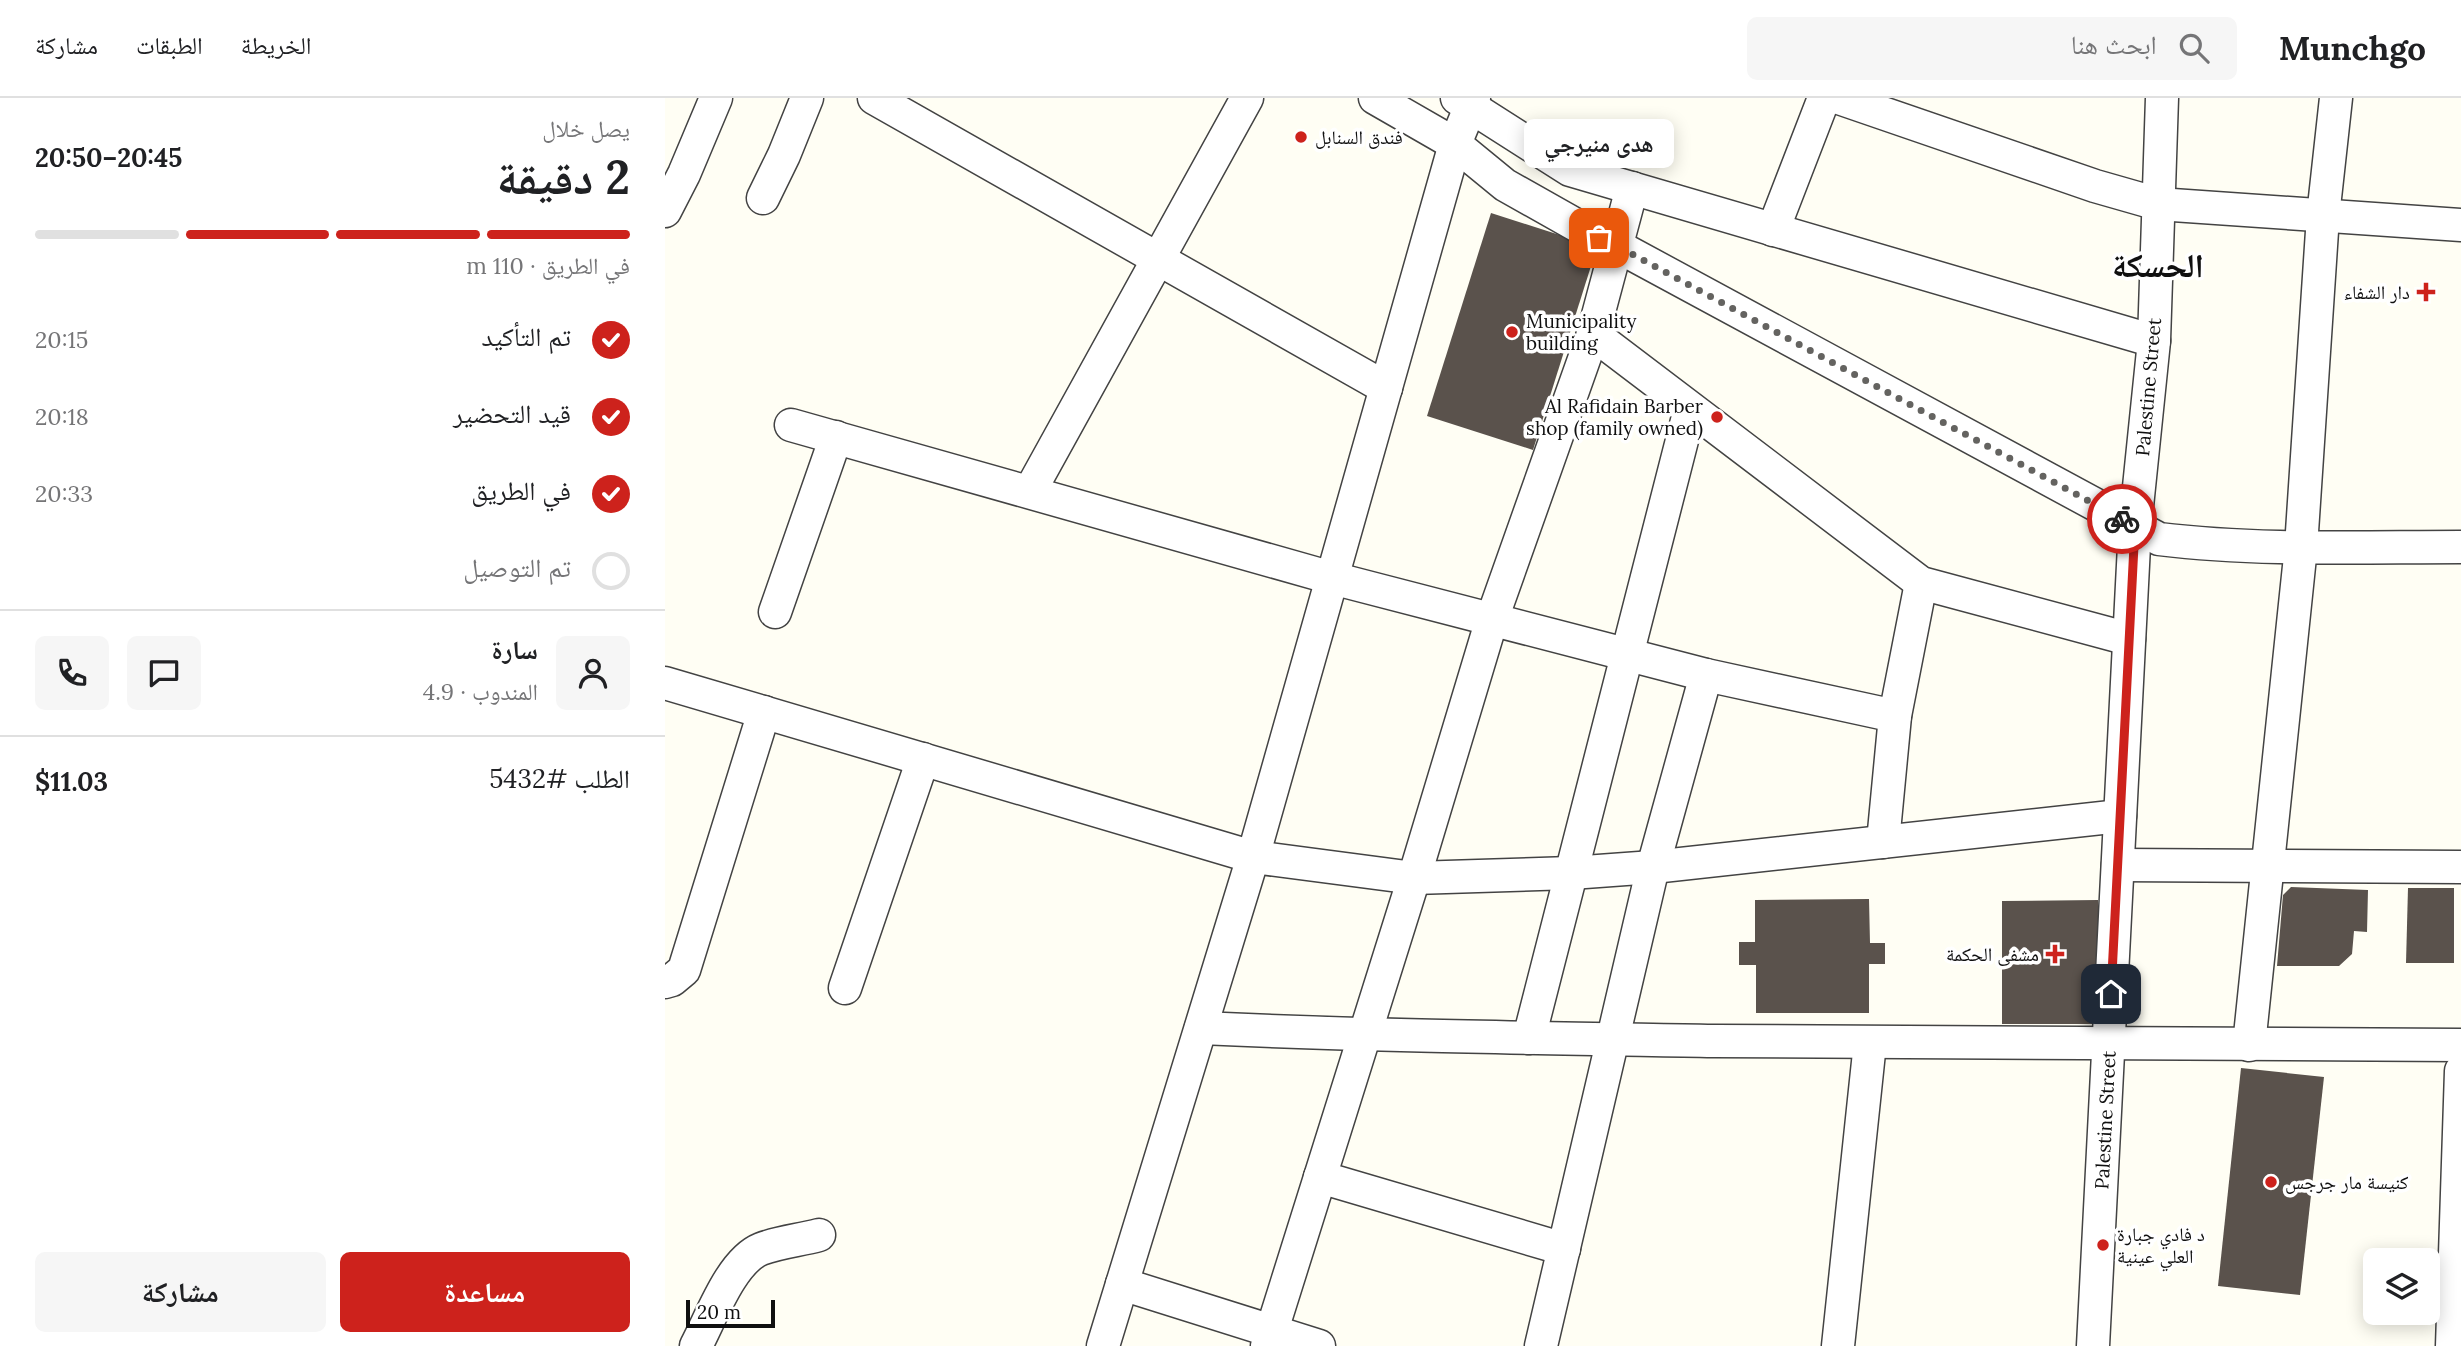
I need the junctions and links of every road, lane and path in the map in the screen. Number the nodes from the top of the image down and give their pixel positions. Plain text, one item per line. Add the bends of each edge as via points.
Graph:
1 (716, 98) edge
2 (807, 98) edge
3 (874, 98) edge
4 (1247, 98) edge
5 (1374, 98) edge
6 (1824, 98) edge
7 (1839, 98) edge
8 (2162, 98) edge
9 (2336, 98) edge
10 (1467, 101) edge
11 (1455, 144) junction
12 (1632, 188) junction
13 (763, 198) dead end
14 (2158, 204) junction
15 (665, 211) edge
16 (2323, 216) junction
17 (2461, 225) edge
18 (1773, 230) junction
19 (1617, 246) junction
20 (1158, 258) junction
21 (1593, 334) junction
22 (2154, 341) junction
23 (1386, 388) junction
24 (1690, 408) junction
25 (791, 425) dead end
26 (836, 438) junction
27 (1030, 491) junction
28 (2135, 526) junction
29 (2301, 547) junction
30 (2461, 547) edge
31 (1332, 578) junction
32 (1921, 583) junction
33 (775, 612) dead end
34 (1492, 619) junction
35 (2129, 639) junction
36 (1627, 654) junction
37 (1706, 675) junction
38 (665, 683) edge
39 (765, 712) junction
40 (1895, 716) junction
41 (923, 759) junction
42 (2120, 816) junction
43 (1883, 842) junction
44 (1253, 856) junction
45 (2117, 865) junction
46 (2266, 866) junction
47 (1653, 867) junction
48 (2461, 867) edge
49 (1571, 873) junction
50 (1414, 878) junction
51 (665, 982) edge
52 (845, 988) dead end
53 (1201, 1028) junction
54 (1364, 1035) junction
55 (1529, 1038) junction
56 (1614, 1039) junction
57 (1870, 1043) junction
58 (2249, 1045) junction
59 (2461, 1045) edge
60 (2108, 1046) junction
61 (2461, 1071) edge
62 (1320, 1177) junction
63 (820, 1236) dead end
64 (1564, 1249) junction
65 (2458, 1251) edge
66 (1122, 1284) junction
67 (1269, 1338) edge
68 (697, 1346) edge
69 (1104, 1346) edge
70 (1319, 1346) edge
71 (1541, 1346) edge
72 (1839, 1346) edge
73 (2093, 1346) edge
74 (2452, 1346) edge

1 - 15 street
2 - 13 street
3 - 20 street
4 - 20 street
5 - 11 street
6 - 18 street
7 - 14 street
8 - 14 street, Palestine Street
9 - 16 street
10 - 11 street
10 - 12 street via 1570,170
11 - 19 street via 1505,185
11 - 23 street
12 - 18 street
12 - 19 street
14 - 16 street
14 - 22 street, Palestine Street
16 - 17 street
16 - 29 street
18 - 22 street
19 - 21 street
19 - 28 street
20 - 23 street
20 - 27 street
21 - 24 street
21 - 34 street
22 - 28 street, Palestine Street
23 - 31 street
24 - 32 street
24 - 36 street
25 - 26 street
26 - 27 street
26 - 33 street
27 - 31 street
28 - 29 street via 2159,539 2178,542
28 - 35 street, Palestine Street
29 - 30 street
29 - 46 street
31 - 34 street
31 - 44 street
32 - 35 street
32 - 40 street
34 - 36 street
34 - 50 street
35 - 42 street, Palestine Street
36 - 37 street
36 - 49 street
37 - 40 street
37 - 47 street
38 - 39 street
39 - 41 street
39 - 51 street via 684,970
40 - 43 street
41 - 44 street
41 - 52 street
42 - 43 street
42 - 45 street, Palestine Street
43 - 47 street
44 - 50 street
44 - 53 street
45 - 46 street
45 - 60 street, Palestine Street
46 - 48 street
46 - 58 street
47 - 49 street
47 - 56 street
49 - 50 street
49 - 55 street
50 - 54 street
53 - 54 street
53 - 66 street
54 - 55 street
54 - 62 street
55 - 56 street
56 - 57 street
56 - 64 street
57 - 60 street
57 - 72 street
58 - 59 street
58 - 60 street
60 - 73 street, Palestine Street
61 - 65 street
62 - 64 street
62 - 67 street
63 - 68 street via 762,1248 745,1260
64 - 71 street
65 - 74 street
66 - 67 street
66 - 69 street
67 - 70 street

